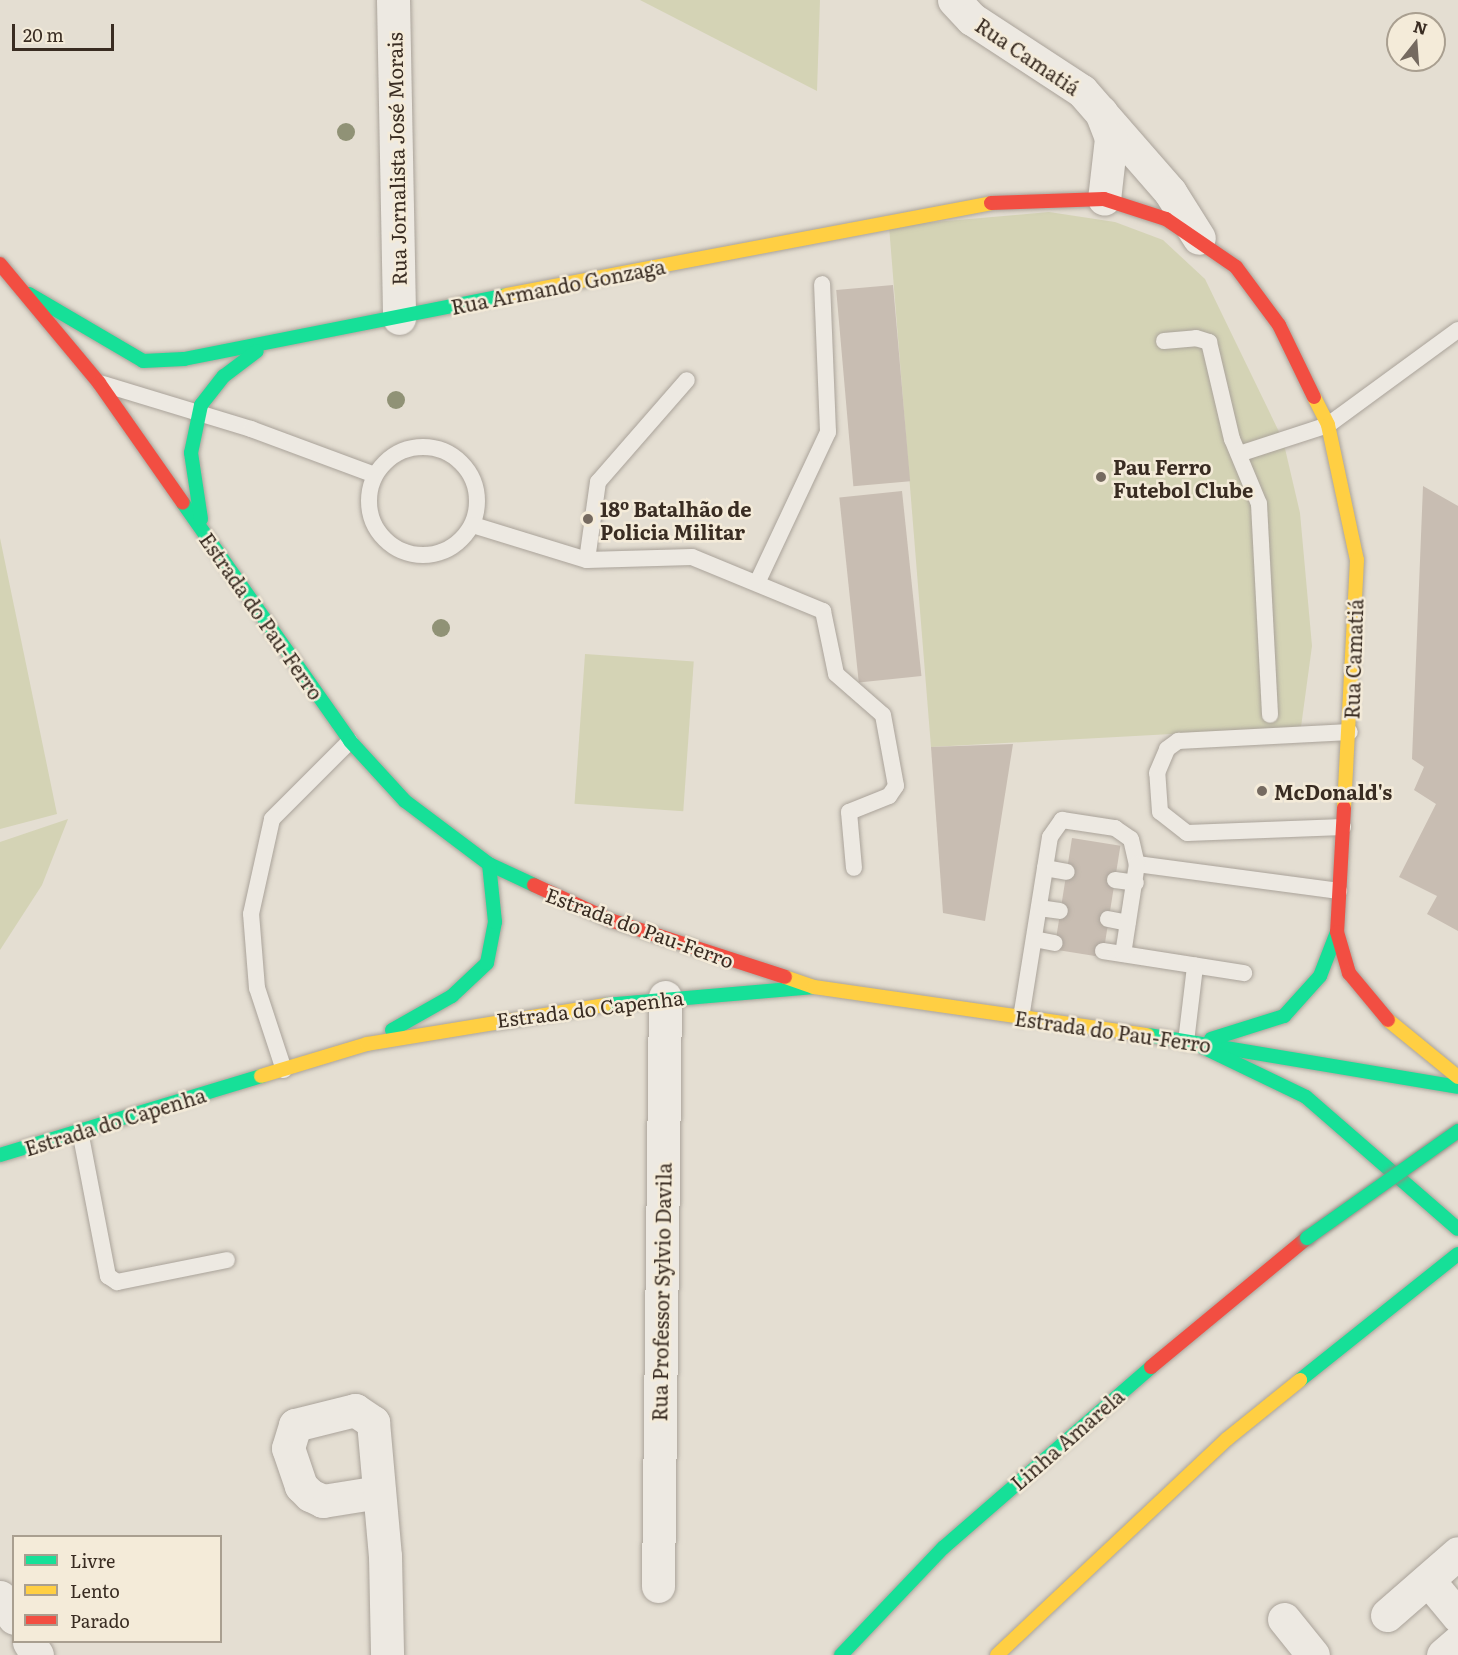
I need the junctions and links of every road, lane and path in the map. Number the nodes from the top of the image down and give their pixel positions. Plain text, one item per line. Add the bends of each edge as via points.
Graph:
1 (393, 0) edge
2 (954, 0) edge
3 (1101, 112) junction
4 (1104, 199) junction
5 (1199, 238) junction
6 (0, 264) edge
7 (822, 284) dead end
8 (29, 294) junction
9 (399, 318) junction
10 (1458, 330) edge
11 (1164, 341) dead end
12 (263, 347) junction
13 (687, 380) dead end
14 (99, 383) junction
15 (198, 414) junction
16 (1328, 425) junction
17 (1239, 454) junction
18 (375, 475) junction
19 (473, 525) junction
20 (204, 532) junction
21 (587, 560) junction
22 (757, 583) junction
23 (1270, 715) dead end
24 (1350, 732) junction
25 (350, 741) junction
26 (1343, 827) junction
27 (489, 864) junction
28 (1137, 864) junction
29 (854, 868) dead end
30 (1045, 868) junction
31 (1067, 872) dead end
32 (1115, 880) dead end
33 (1136, 883) junction
34 (1339, 891) junction
35 (1038, 908) junction
36 (1060, 911) dead end
37 (1108, 919) dead end
38 (1128, 923) junction
39 (1337, 932) junction
40 (1034, 939) junction
41 (1055, 943) dead end
42 (1103, 951) dead end
43 (1123, 954) junction
44 (1195, 966) junction
45 (1244, 973) dead end
46 (814, 987) junction
47 (665, 998) junction
48 (1021, 1018) junction
49 (1190, 1042) junction
50 (367, 1044) junction
51 (284, 1070) junction
52 (1458, 1077) edge
53 (1458, 1087) edge
54 (80, 1131) junction
55 (1458, 1131) edge
56 (0, 1155) edge
57 (1458, 1229) edge
58 (1458, 1254) edge
59 (226, 1260) dead end
60 (379, 1491) dead end
61 (1458, 1553) edge
62 (1428, 1580) junction
63 (658, 1586) dead end
64 (0, 1597) edge
65 (12, 1615) edge
66 (1387, 1615) dead end
67 (1458, 1616) edge
68 (1284, 1619) dead end
69 (1458, 1642) edge
70 (387, 1655) edge
71 (841, 1655) edge
72 (997, 1655) edge
73 (1313, 1655) edge
74 (1443, 1655) edge

1 - 9 street, Rua Jornalista José Morais
2 - 3 street, Rua Camatiá via 972,19 1082,91
3 - 4 street, Rua Camatiá via 1111,138
3 - 5 street, Rua Camatiá via 1170,192
4 - 5 main road, Rua Camatiá via 1166,219
4 - 9 main road, Rua Armando Gonzaga via 966,204
5 - 16 main road, Rua Camatiá via 1236,267 1279,325
6 - 8 main road, Estrada do Pau-Ferro
7 - 22 lane via 828,432
8 - 12 main road, Rua Armando Gonzaga via 143,361
8 - 14 main road, Estrada do Pau-Ferro
9 - 12 main road, Rua Armando Gonzaga
10 - 16 lane
11 - 17 lane via 1196,338 1209,342
12 - 15 main road via 224,376
13 - 21 lane via 598,482
14 - 15 lane
14 - 20 main road, Estrada do Pau-Ferro
15 - 18 lane
15 - 20 main road via 190,453
16 - 17 lane
16 - 24 main road, Rua Camatiá via 1357,560
17 - 23 lane via 1260,512
18 - 19 lane via 388,459 407,450 447,453 475,484
18 - 19 lane via 368,496 371,518 381,537 398,550 420,556 441,553 460,542
19 - 21 lane
20 - 25 main road, Estrada do Pau-Ferro
21 - 22 lane via 692,557
22 - 29 lane via 823,611 836,674 883,715 896,786 889,796 849,812
24 - 26 main road, Rua Camatiá
24 - 26 lane via 1178,741 1167,749 1157,773 1160,812 1187,833
25 - 27 main road, Estrada do Pau-Ferro via 405,801
25 - 51 lane via 272,819 250,914 257,988
26 - 34 main road, Rua Camatiá
27 - 46 main road, Estrada do Pau-Ferro via 610,920
27 - 50 main road, Estrada do Capenha via 495,922 487,963 452,996
28 - 30 lane via 1125,832 1062,820 1053,826
28 - 33 lane
28 - 34 lane
30 - 31 lane
30 - 35 lane
32 - 33 lane
33 - 38 lane
34 - 39 main road, Rua Camatiá
35 - 36 lane
35 - 40 lane
37 - 38 lane
38 - 43 lane
39 - 49 main road via 1320,976 1284,1016
39 - 52 main road, Rua Camatiá via 1349,973 1365,995 1399,1032
40 - 41 lane
40 - 48 lane
42 - 43 lane
43 - 44 lane
44 - 45 lane
44 - 49 lane
46 - 47 main road, Estrada do Capenha
46 - 48 main road, Estrada do Pau-Ferro
47 - 50 main road, Estrada do Capenha via 496,1019
47 - 63 street, Rua Professor Sylvio Davila
48 - 49 main road, Estrada do Pau-Ferro
49 - 53 main road, Estrada do Pau-Ferro
49 - 57 main road via 1306,1097
50 - 51 main road, Estrada do Capenha
51 - 54 main road, Estrada do Capenha
54 - 56 main road, Estrada do Capenha
54 - 59 lane via 108,1276 117,1282
55 - 71 main road, Linha Amarela, bridge via 1242,1288 943,1548
58 - 72 main road via 1381,1311 1227,1439
60 - 70 street
61 - 62 street
62 - 66 street
62 - 67 street
64 - 65 street
68 - 73 street
69 - 74 street

